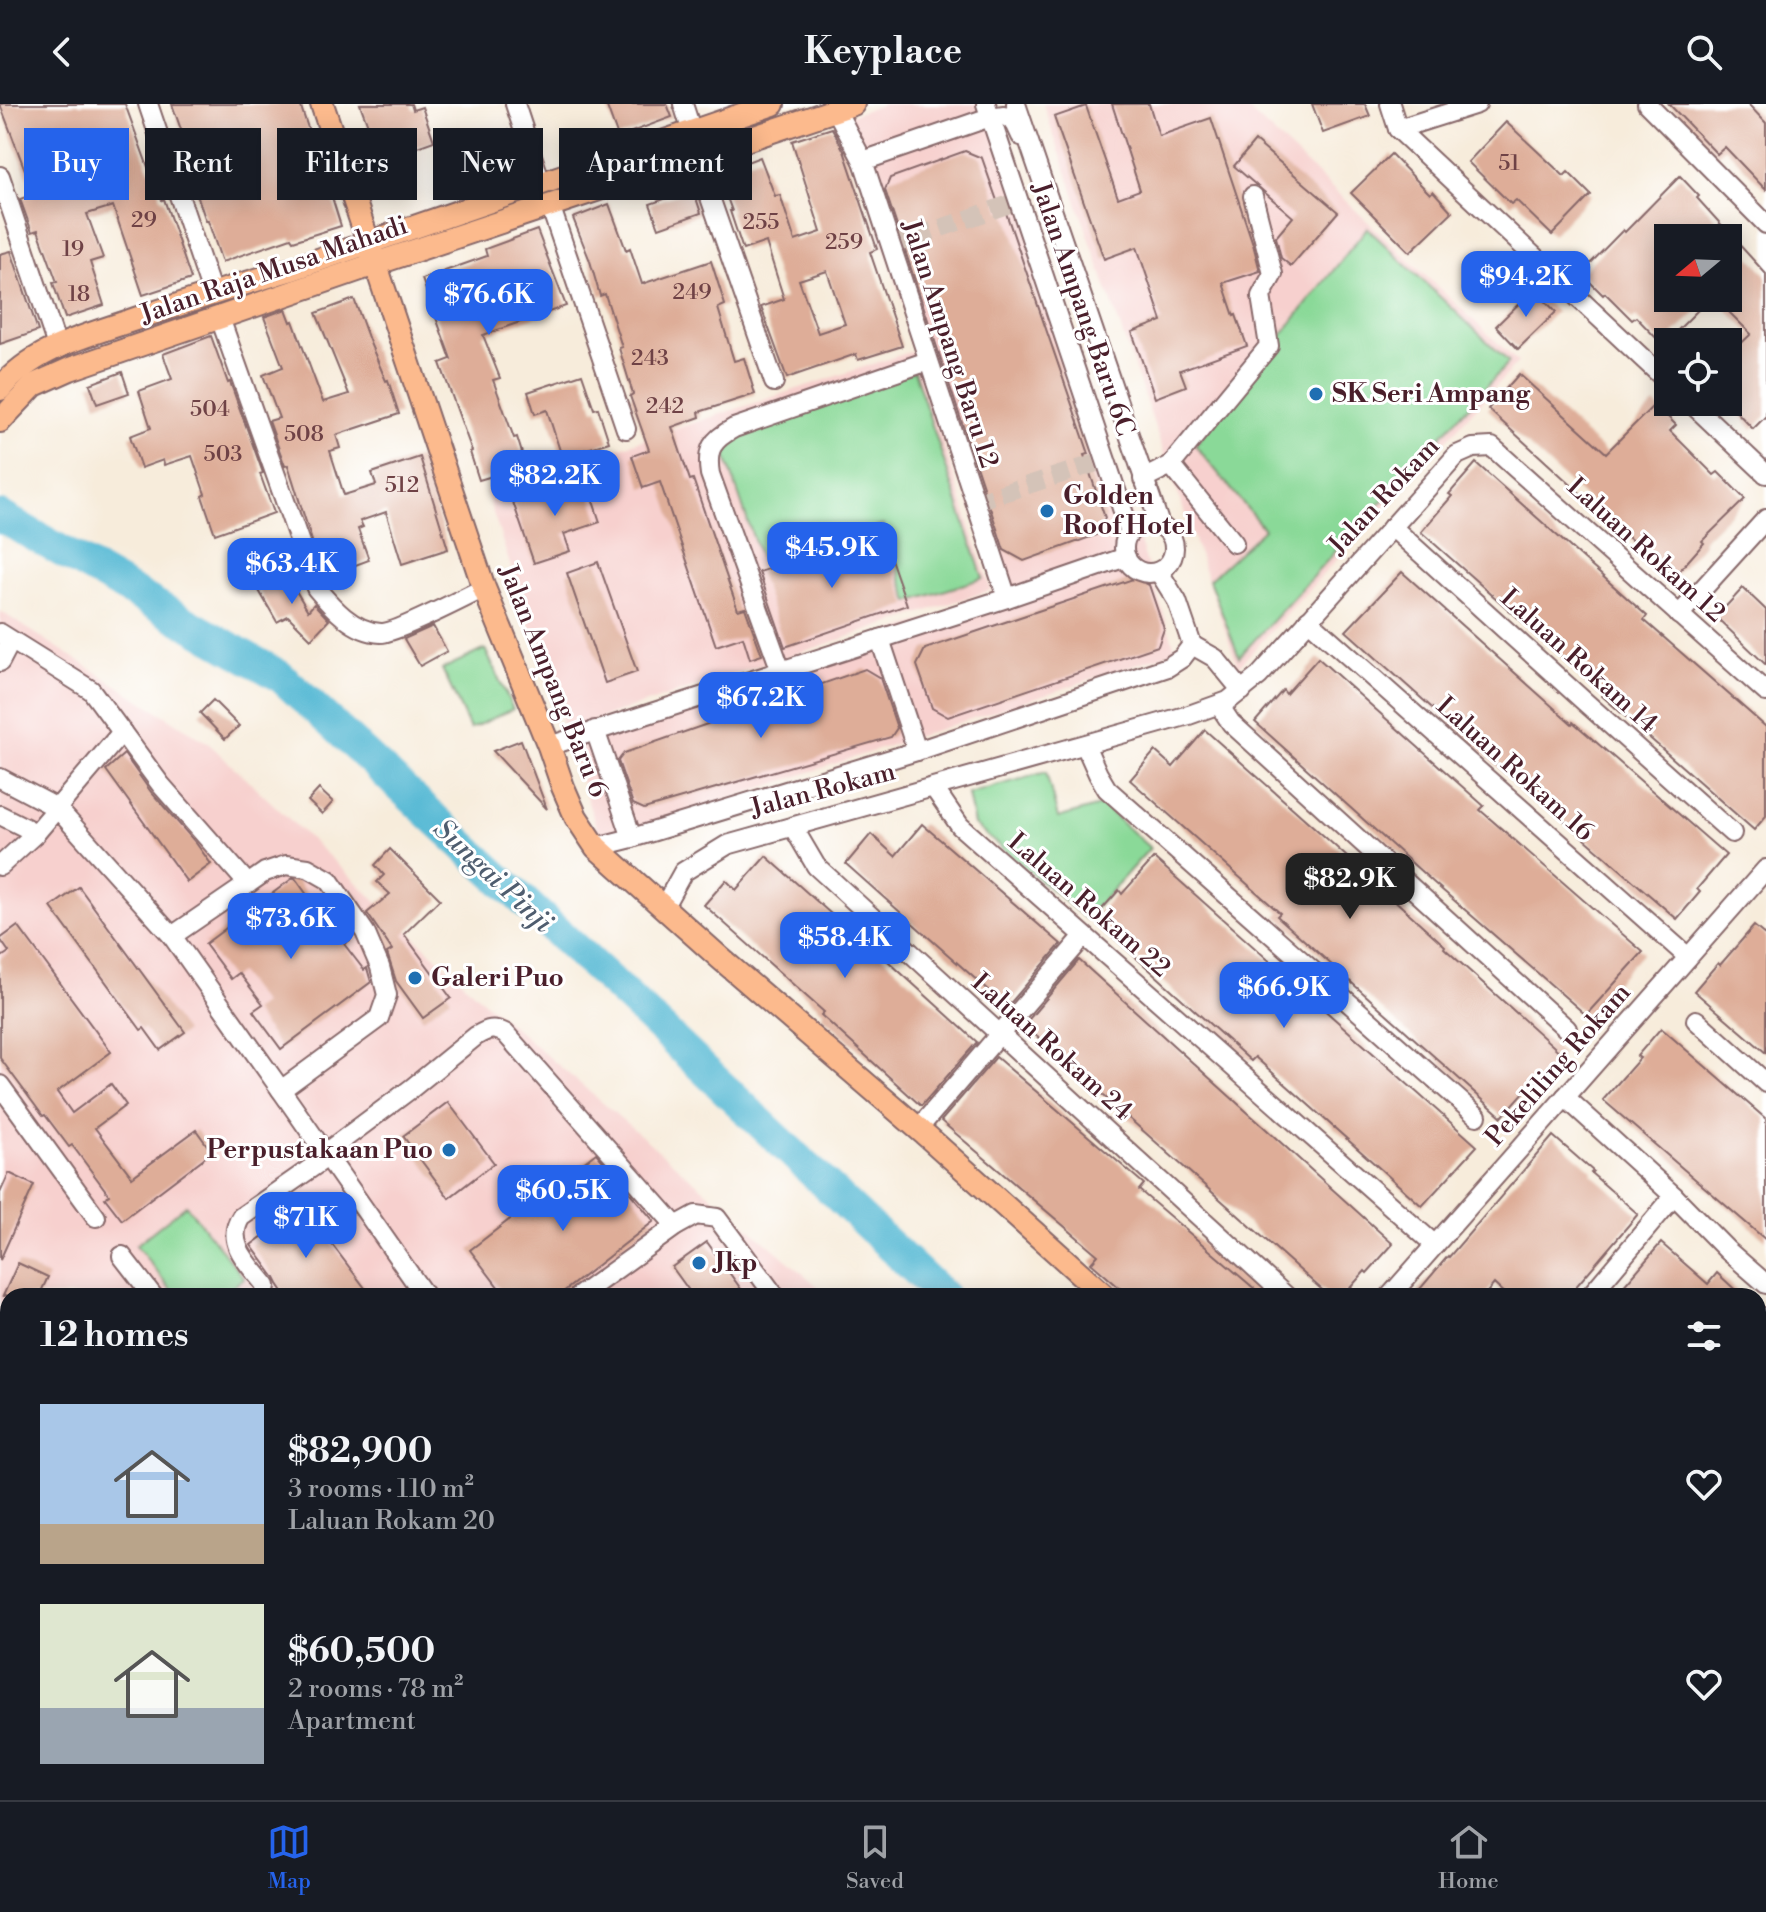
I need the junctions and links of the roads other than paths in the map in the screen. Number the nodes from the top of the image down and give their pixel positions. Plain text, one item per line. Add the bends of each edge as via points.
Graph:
1 (148, 104) edge
2 (322, 104) edge
3 (515, 104) edge
4 (683, 104) edge
5 (773, 104) edge
6 (1016, 104) edge
7 (1390, 104) edge
8 (1477, 104) edge
9 (1647, 104) edge
10 (844, 107) edge
11 (988, 111) edge
12 (523, 128) edge
13 (691, 128) edge
14 (704, 128) edge
15 (1398, 129) junction
16 (752, 138) edge
17 (863, 161) junction
18 (1039, 173) junction
19 (0, 176) edge
20 (1253, 196) dead end
21 (500, 200) edge
22 (565, 200) edge
23 (711, 200) edge
24 (550, 205) junction
25 (1766, 224) edge
26 (371, 253) junction
27 (212, 293) junction
28 (220, 318) junction
29 (57, 346) junction
30 (928, 361) junction
31 (1654, 369) edge
32 (774, 382) dead end
33 (0, 389) edge
34 (1705, 416) edge
35 (0, 421) edge
36 (626, 429) dead end
37 (1492, 447) joint
38 (1171, 465) junction
39 (1766, 474) edge
40 (1143, 479) junction
41 (1766, 519) edge
42 (1160, 525) junction
43 (1392, 527) junction
44 (1130, 532) junction
45 (1234, 543) dead end
46 (1126, 557) junction
47 (1159, 572) junction
48 (484, 588) junction
49 (1007, 598) junction
50 (1679, 615) junction
51 (1308, 620) junction
52 (5, 637) edge
53 (880, 639) junction
54 (1192, 645) junction
55 (0, 662) edge
56 (781, 671) junction
57 (1242, 691) junction
58 (1766, 692) edge
59 (1219, 705) junction
60 (595, 730) junction
61 (122, 732) junction
62 (1085, 745) junction
63 (549, 746) junction
64 (917, 751) junction
65 (0, 778) edge
66 (934, 788) junction
67 (57, 808) junction
68 (0, 815) edge
69 (793, 827) junction
70 (36, 833) junction
71 (1732, 833) dead end
72 (632, 838) junction
73 (596, 847) junction
74 (0, 866) edge
75 (1766, 869) edge
76 (248, 884) junction
77 (663, 908) junction
78 (172, 936) junction
79 (1084, 936) junction
80 (1688, 957) junction
81 (1696, 1020) dead end
82 (1567, 1029) dead end
83 (999, 1034) junction
84 (1766, 1083) edge
85 (0, 1085) edge
86 (281, 1090) junction
87 (1565, 1097) junction
88 (1477, 1116) dead end
89 (918, 1129) junction
90 (326, 1155) junction
91 (1674, 1196) junction
92 (96, 1217) dead end
93 (676, 1226) junction
94 (1435, 1245) junction
95 (122, 1256) dead end
96 (1766, 1284) edge
97 (147, 1288) edge
98 (266, 1288) edge
99 (419, 1288) edge
100 (590, 1288) edge
101 (769, 1288) edge
102 (1096, 1288) edge
103 (1277, 1288) edge
104 (1397, 1288) edge
105 (1597, 1288) edge

1 - 27 street
2 - 26 main road, Jalan Ampang Baru 6
3 - 12 street
4 - 13 street
5 - 14 main road
6 - 18 street
7 - 15 street
8 - 15 street
9 - 25 street
10 - 16 main road, Jalan Raja Musa Mahadi
10 - 17 street, Jalan Ampang Baru 12
11 - 17 street
11 - 18 street via 1015,123
11 - 44 street, Jalan Ampang Baru 6C
15 - 31 street
17 - 30 street, Jalan Ampang Baru 12
18 - 40 street
19 - 29 street
20 - 38 street via 1273,274 1261,296 1269,346
21 - 26 main road
22 - 24 main road, Jalan Raja Musa Mahadi
23 - 32 street
24 - 26 main road, Jalan Raja Musa Mahadi
24 - 36 street
26 - 27 main road
26 - 28 main road, Jalan Raja Musa Mahadi
26 - 48 main road, Jalan Ampang Baru 6
27 - 29 main road
28 - 35 main road, Jalan Raja Musa Mahadi via 34,385
28 - 48 street via 316,588 334,610 362,629 384,634
29 - 33 main road via 21,368
30 - 49 street, Jalan Ampang Baru 12
30 - 56 street via 734,428 710,447 710,474
34 - 39 street
37 - 43 street, Jalan Rokam via 1457,455
37 - 50 street, Laluan Rokam 12
38 - 40 street
38 - 45 street
40 - 42 street
41 - 50 street
42 - 44 street via 1144,524
42 - 47 street via 1172,537 1174,553
43 - 51 street, Jalan Rokam
43 - 71 street, Laluan Rokam 14
44 - 46 street via 1124,544
46 - 47 street via 1143,573
46 - 49 street
47 - 54 street via 1177,601
48 - 63 main road, Jalan Ampang Baru 6
49 - 53 street
50 - 58 street, Laluan Rokam 12
51 - 57 street, Jalan Rokam
51 - 80 street, Laluan Rokam 16
52 - 55 street
52 - 61 street via 91,690
53 - 56 street
53 - 64 street
54 - 57 street via 1215,658
54 - 64 street via 1168,667
56 - 60 street
57 - 59 street, Jalan Rokam
59 - 62 street, Jalan Rokam
59 - 82 street via 1231,723
60 - 63 street
60 - 72 street
61 - 67 street
61 - 76 street
62 - 66 street, Jalan Rokam
62 - 88 street via 1107,789
63 - 73 main road, Jalan Ampang Baru 6 via 576,817
64 - 72 street
65 - 67 street
66 - 69 street, Jalan Rokam
66 - 79 street, Laluan Rokam 22 via 960,826
67 - 70 street
67 - 78 street
68 - 70 street
69 - 77 street, Jalan Rokam via 727,845 683,872
69 - 83 street, Laluan Rokam 24 via 816,866
70 - 74 street
72 - 73 street
73 - 77 main road, Jalan Ampang Baru 6
75 - 80 street, Pekeliling Rokam
76 - 78 street
76 - 86 street via 286,865 308,868 329,880 365,932 387,995 379,1018
77 - 89 main road
78 - 86 street
79 - 83 street
79 - 94 street, Laluan Rokam 22
80 - 87 street, Pekeliling Rokam
81 - 84 street
83 - 89 street
83 - 103 street, Laluan Rokam 24
85 - 92 street
86 - 90 street
87 - 91 street
87 - 94 street, Pekeliling Rokam
89 - 102 main road
90 - 93 street via 476,1036 494,1028 505,1033
90 - 98 street via 235,1226 238,1249
90 - 99 street
91 - 96 street
91 - 105 street
93 - 100 street
93 - 101 street via 696,1215 717,1218
94 - 104 street, Pekeliling Rokam
95 - 97 street

